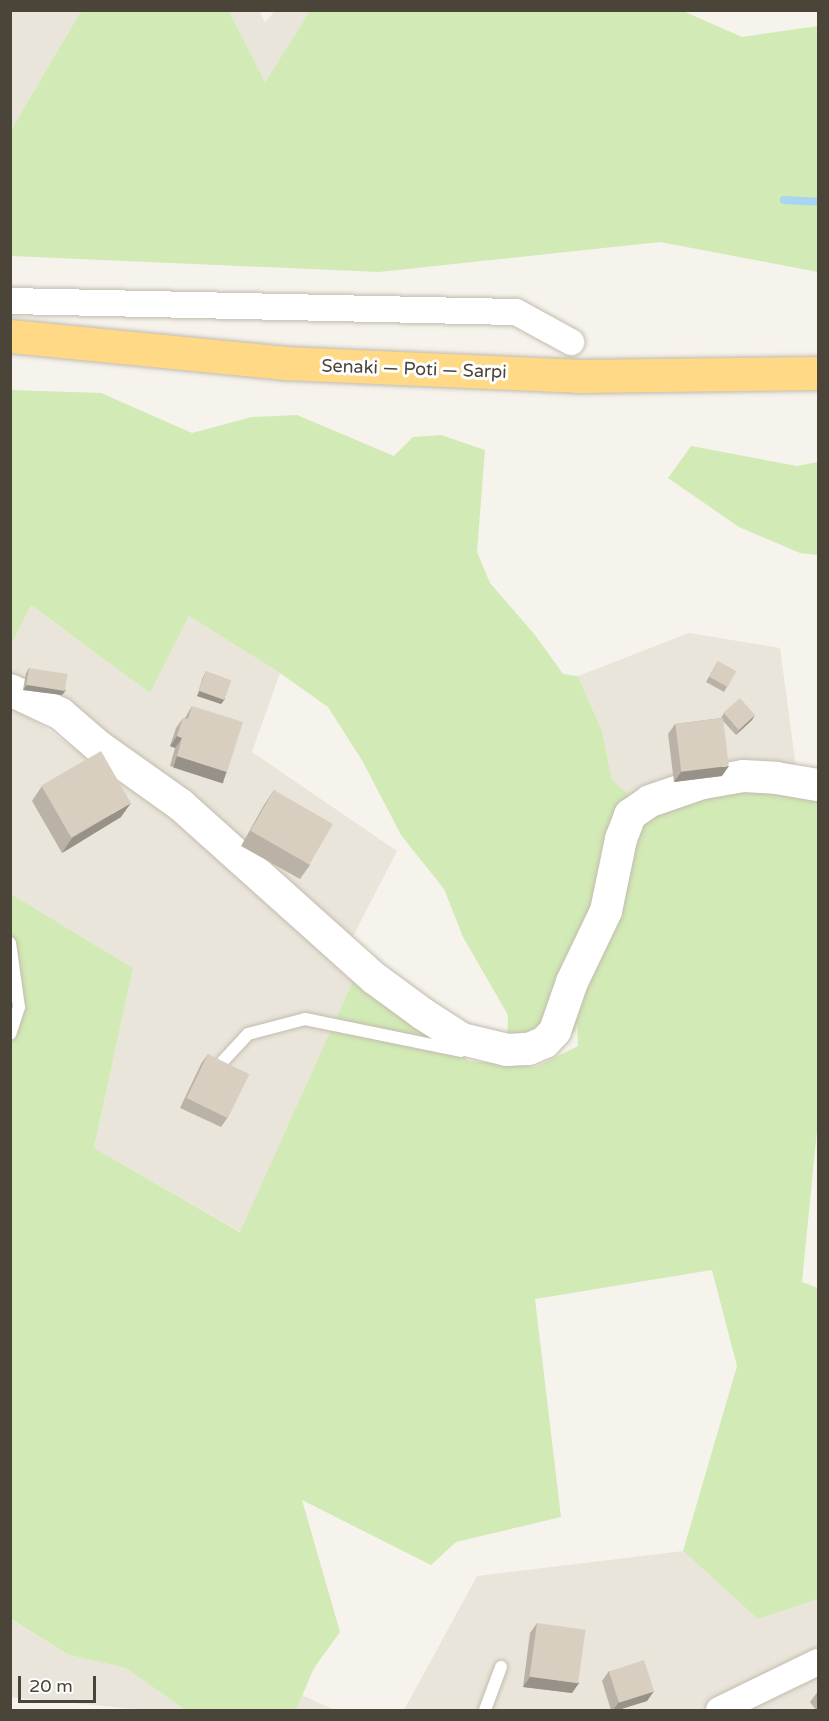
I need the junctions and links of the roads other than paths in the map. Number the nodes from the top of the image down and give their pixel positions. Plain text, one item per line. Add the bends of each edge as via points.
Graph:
1 (10, 301) edge
2 (10, 336) edge
3 (571, 342) dead end
4 (819, 373) edge
5 (10, 690) edge
6 (819, 785) edge
7 (10, 944) edge
8 (10, 1034) edge
9 (507, 1050) junction
10 (223, 1061) edge
11 (819, 1662) edge
12 (501, 1667) dead end
13 (485, 1710) edge
14 (718, 1710) edge

1 - 3 street via 516,312
2 - 4 highway, Senaki — Poti — Sarpi via 285,363 577,376
5 - 9 street via 61,714 98,746 181,805 374,978 423,1014 462,1039
6 - 9 street via 743,776 703,783 650,801 630,815 606,911 572,982 555,1030 545,1042 529,1050
7 - 8 lane via 19,1007
9 - 10 lane via 461,1051 305,1019 248,1034
11 - 14 street
12 - 13 lane

